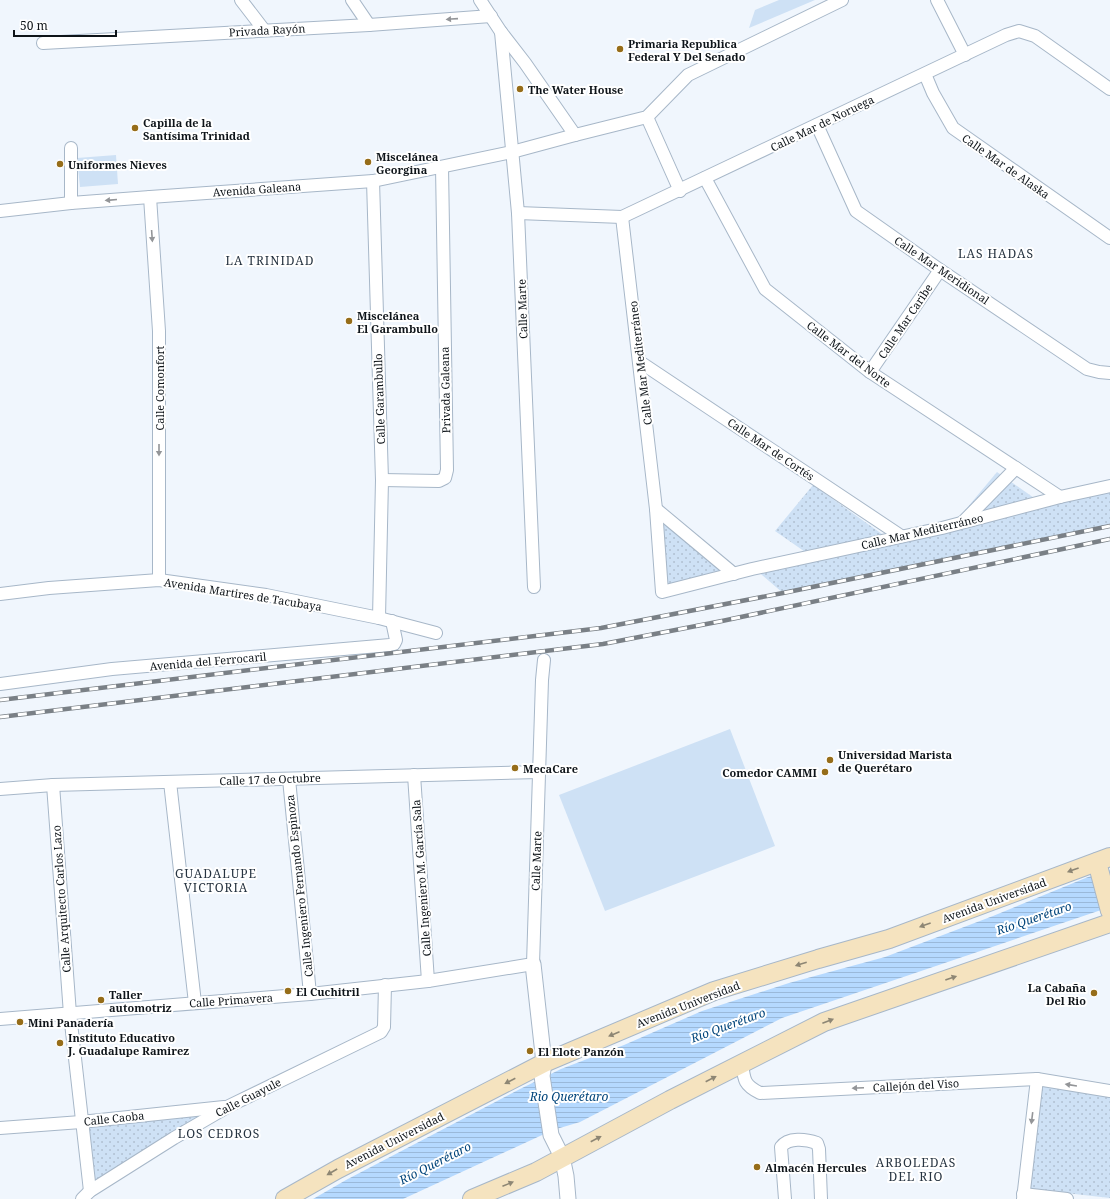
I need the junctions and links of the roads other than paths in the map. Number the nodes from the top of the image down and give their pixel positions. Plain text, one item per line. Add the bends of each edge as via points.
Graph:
1 (241, 0) edge
2 (352, 0) edge
3 (480, 0) edge
4 (842, 0) edge
5 (937, 0) edge
6 (491, 16) junction
7 (369, 25) junction
8 (264, 30) junction
9 (501, 32) junction
10 (43, 43) dead end
11 (965, 54) junction
12 (925, 74) junction
13 (1110, 89) edge
14 (647, 117) junction
15 (817, 125) junction
16 (575, 135) junction
17 (71, 148) dead end
18 (512, 152) junction
19 (442, 167) junction
20 (705, 178) junction
21 (373, 181) junction
22 (680, 191) junction
23 (150, 197) junction
24 (71, 204) junction
25 (0, 212) edge
26 (518, 213) junction
27 (622, 218) junction
28 (1110, 238) edge
29 (940, 270) junction
30 (640, 362) junction
31 (870, 372) junction
32 (1110, 373) edge
33 (1016, 468) junction
34 (382, 480) junction
35 (1110, 486) edge
36 (1060, 497) junction
37 (656, 509) junction
38 (962, 523) junction
39 (902, 536) junction
40 (734, 574) junction
41 (159, 580) junction
42 (534, 587) dead end
43 (0, 594) edge
44 (379, 618) junction
45 (392, 621) junction
46 (436, 633) dead end
47 (544, 660) dead end
48 (0, 684) edge
49 (539, 772) junction
50 (414, 775) junction
51 (289, 779) junction
52 (170, 782) junction
53 (53, 785) junction
54 (0, 789) edge
55 (1102, 863) edge
56 (1110, 911) edge
57 (1110, 923) edge
58 (533, 964) junction
59 (428, 981) junction
60 (385, 985) junction
61 (310, 994) junction
62 (195, 1003) junction
63 (70, 1014) junction
64 (0, 1020) edge
65 (742, 1063) junction
66 (543, 1070) junction
67 (1037, 1079) junction
68 (1110, 1091) edge
69 (229, 1106) junction
70 (82, 1122) junction
71 (0, 1128) edge
72 (562, 1157) junction
73 (86, 1195) edge
74 (1023, 1196) edge
75 (285, 1199) edge
76 (472, 1199) edge
77 (568, 1199) edge
78 (784, 1199) edge
79 (821, 1199) edge
80 (1067, 1199) edge

1 - 8 street
2 - 7 street
3 - 6 street, Calle Marte
4 - 14 street via 688,75
5 - 11 street
6 -> 7 street, Privada Rayón
6 - 9 street, Calle Marte
7 - 8 street, Privada Rayón
8 - 10 street, Privada Rayón
9 - 16 street, Calle Marte
9 - 18 street, Calle Marte
11 - 12 street, Calle Mar de Noruega
11 - 13 street, Calle Mar de Noruega via 1019,31 1034,36
12 - 15 street, Calle Mar de Noruega
12 - 28 street, Calle Mar de Alaska via 953,128
14 - 16 street
14 - 22 street
15 - 20 street, Calle Mar de Noruega
15 - 29 street, Calle Mar Meridional via 856,211
16 - 18 street
17 - 24 street
18 - 19 street, Avenida Galeana
18 - 26 street, Calle Marte
19 - 21 street, Avenida Galeana
19 - 34 street, Privada Galeana via 447,470 445,478 439,481
20 - 22 street, Calle Mar de Noruega
20 - 31 street, Calle Mar del Norte via 766,288
21 - 23 street, Avenida Galeana
21 - 34 street, Calle Garambullo
22 - 27 street, Calle Mar de Noruega
23 -> 24 street, Avenida Galeana
23 -> 41 street, Calle Comonfort via 159,330
24 - 25 street, Avenida Galeana
26 - 27 street, Calle Mar de Noruega
26 - 42 street, Calle Marte
27 - 30 street, Calle Mar Mediterráneo
29 - 31 street, Calle Mar Caribe
29 - 32 street, Calle Mar Meridional via 1087,369
30 - 37 street, Calle Mar Mediterráneo
30 - 39 street, Calle Mar de Cortés
31 - 33 street, Calle Mar del Norte
33 - 36 street, Calle Mar del Norte
33 - 38 street
34 - 44 street, Calle Garambullo
35 - 36 street, Calle Mar Mediterráneo
36 - 38 street, Calle Mar Mediterráneo
37 - 40 street
37 - 40 street, Calle Mar Mediterráneo via 662,592
38 - 39 street, Calle Mar Mediterráneo
39 - 40 street, Calle Mar Mediterráneo
41 - 43 street, Avenida Martires de Tacubaya
41 - 44 street, Avenida Martires de Tacubaya via 266,595
44 - 45 street, Avenida Martires de Tacubaya
45 - 46 street, Avenida Martires de Tacubaya
45 - 48 street, Avenida del Ferrocaril via 396,640 390,645 112,669
47 - 49 street, Calle Marte
49 - 50 street, Calle 17 de Octubre
49 - 58 street, Calle Marte
50 - 51 street, Calle 17 de Octubre
50 - 59 street, Calle Ingeniero M. García Sala
51 - 52 street, Calle 17 de Octubre
51 - 61 street, Calle Ingeniero Fernando Espinoza
52 - 53 street, Calle 17 de Octubre
52 - 62 street
53 - 54 street, Calle 17 de Octubre
53 - 63 street, Calle Arquitecto Carlos Lazo
55 - 56 main road
55 -> 66 main road, Avenida Universidad via 889,939 714,991
65 -> 57 main road via 824,1022
58 - 59 street, Calle Primavera
58 - 66 street, Calle Marte
59 - 60 street, Calle Primavera
60 - 61 street, Calle Primavera
60 - 69 street, Calle Guayule via 384,1027 381,1032
61 - 62 street, Calle Primavera
62 - 63 street, Calle Primavera
63 - 64 street, Calle Primavera
63 - 70 street, Calle Arquitecto Carlos Lazo
67 -> 65 street, Callejón del Viso via 760,1093 750,1088 745,1080
72 -> 65 main road
66 - 72 street, Calle Marte via 551,1135
66 -> 75 main road, Avenida Universidad via 338,1169
68 -> 67 street, Callejón del Viso
67 -> 74 street
69 - 70 street, Calle Caoba
69 - 73 street, Calle Guayule
70 - 71 street, Calle Caoba
70 - 73 street, Calle Arquitecto Carlos Lazo
76 -> 72 main road via 515,1182
72 - 77 street, Calle Marte
74 - 80 street
78 - 79 street via 781,1147 790,1141 809,1140 817,1142 819,1149

